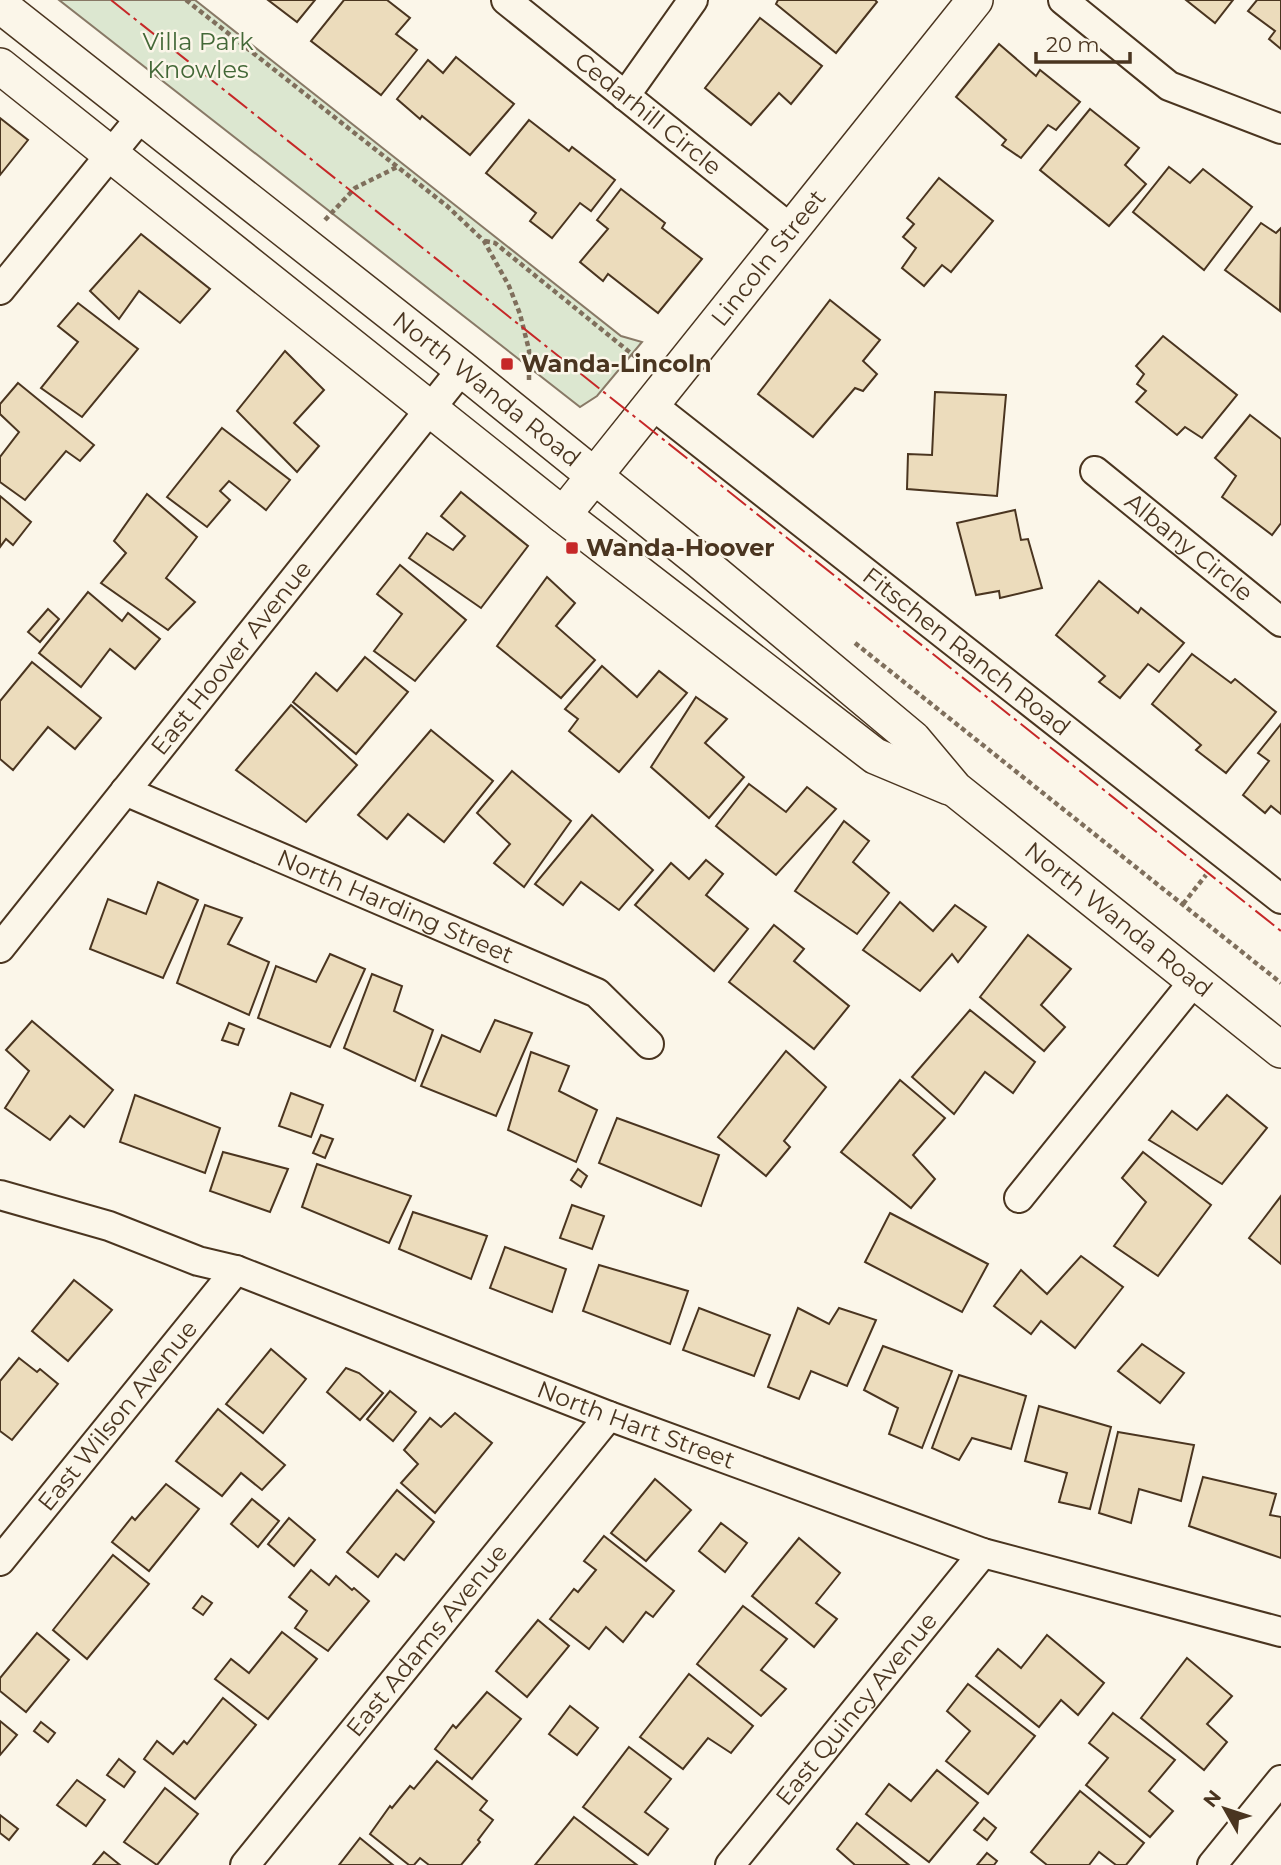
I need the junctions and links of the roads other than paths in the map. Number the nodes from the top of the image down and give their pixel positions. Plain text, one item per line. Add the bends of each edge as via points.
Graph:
1 (506, 0) edge
2 (693, 0) edge
3 (975, 0) edge
4 (1063, 0) edge
5 (0, 5) edge
6 (0, 66) edge
7 (625, 96) junction
8 (141, 117) junction
9 (1281, 129) edge
10 (110, 155) junction
11 (792, 229) junction
12 (0, 290) edge
13 (462, 369) junction
14 (660, 393) junction
15 (430, 409) junction
16 (1095, 471) dead end
17 (594, 475) junction
18 (562, 515) junction
19 (1281, 622) edge
20 (956, 789) junction
21 (125, 791) junction
22 (1281, 899) edge
23 (0, 948) edge
24 (1194, 981) junction
25 (649, 1044) dead end
26 (1281, 1050) edge
27 (0, 1195) edge
28 (1019, 1198) dead end
29 (236, 1270) junction
30 (609, 1416) junction
31 (983, 1553) junction
32 (0, 1561) edge
33 (1281, 1632) edge
34 (1281, 1780) edge
35 (245, 1865) edge
36 (730, 1865) edge
37 (1212, 1865) edge

1 - 7 street, Cedarhill Circle
2 - 7 street
3 - 11 street, Lincoln Street
4 - 9 street via 1168,86
5 - 8 street, North Wanda Road
6 - 10 street, North Wanda Road
7 - 11 street, Cedarhill Circle
8 - 10 street
8 - 13 street, North Wanda Road
10 - 12 street
10 - 15 street, North Wanda Road
11 - 14 street, Lincoln Street
13 - 15 street, East Hoover Avenue
13 - 17 street, North Wanda Road
14 - 17 street, Lincoln Street
14 - 22 street, Fitschen Ranch Road
15 - 18 street, North Wanda Road
15 - 21 street, East Hoover Avenue
16 - 19 street, Albany Circle
17 - 18 street, Lincoln Street
17 - 20 street, North Wanda Road via 913,739
18 - 20 street, North Wanda Road via 875,756
20 - 24 street, North Wanda Road
21 - 23 street, East Hoover Avenue
21 - 25 street, North Harding Street via 597,993
24 - 26 street, North Wanda Road
24 - 28 street
27 - 29 street, North Hart Street
29 - 30 street, North Hart Street
29 - 32 street, East Wilson Avenue
30 - 31 street, North Hart Street
30 - 35 street, East Adams Avenue
31 - 33 street, North Hart Street
31 - 36 street, East Quincy Avenue
34 - 37 street

